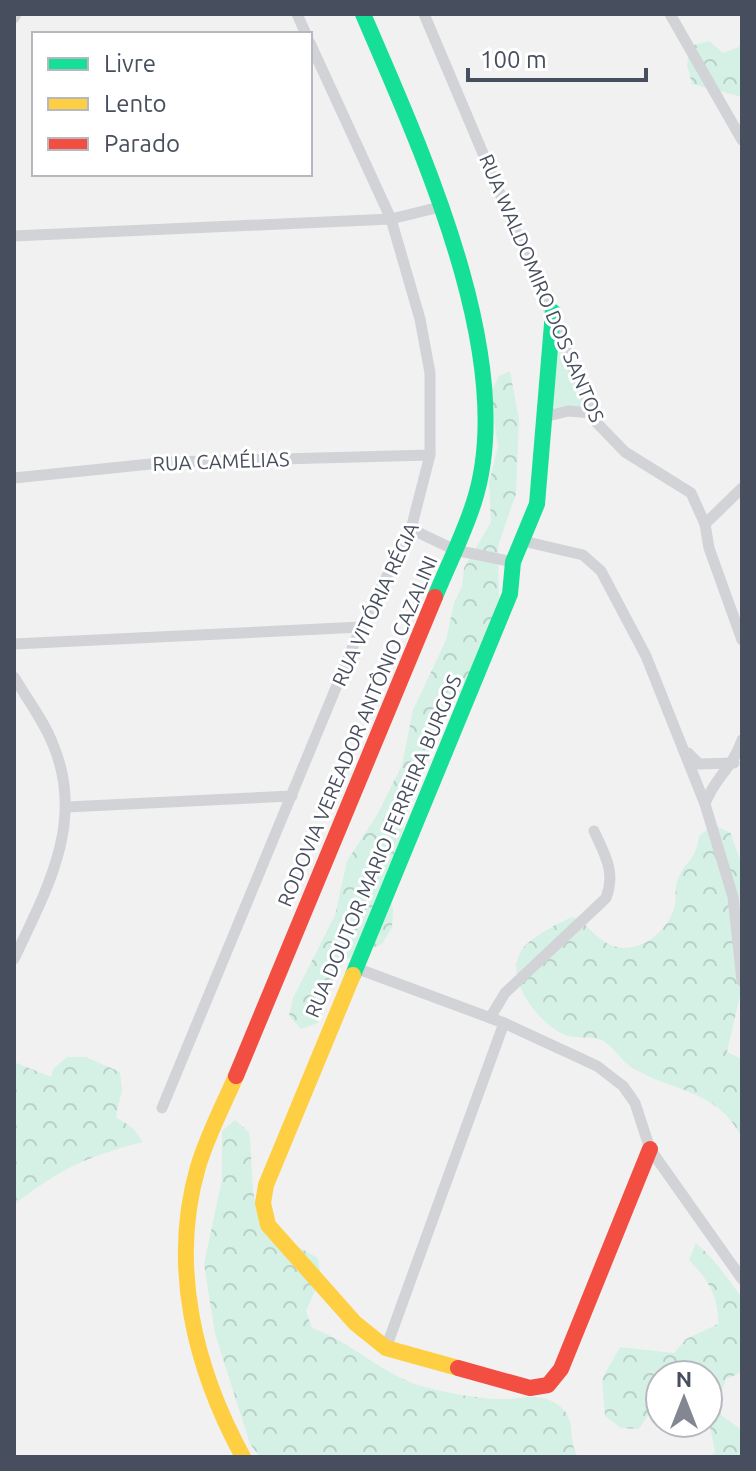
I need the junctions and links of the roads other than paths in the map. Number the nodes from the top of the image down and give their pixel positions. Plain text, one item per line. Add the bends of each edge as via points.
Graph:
1 (363, 14) edge
2 (424, 14) edge
3 (670, 14) edge
4 (312, 47) edge
5 (742, 140) edge
6 (440, 207) junction
7 (391, 219) junction
8 (14, 236) edge
9 (553, 312) junction
10 (593, 413) junction
11 (544, 417) junction
12 (430, 455) junction
13 (14, 478) edge
14 (742, 488) edge
15 (705, 524) junction
16 (411, 529) junction
17 (523, 541) junction
18 (455, 550) junction
19 (513, 562) junction
20 (361, 627) junction
21 (742, 640) edge
22 (14, 644) edge
23 (14, 677) edge
24 (742, 740) edge
25 (682, 747) junction
26 (735, 763) junction
27 (292, 796) junction
28 (705, 804) junction
29 (67, 807) junction
30 (594, 831) dead end
31 (14, 959) edge
32 (353, 967) junction
33 (742, 981) edge
34 (490, 1018) junction
35 (504, 1023) junction
36 (162, 1108) dead end
37 (650, 1149) junction
38 (742, 1279) edge
39 (386, 1348) junction
40 (243, 1457) edge

1 - 6 street, RODOVIA VEREADOR ANTÔNIO CAZALINI
2 - 9 street, RUA WALDOMIRO DOS SANTOS
3 - 5 street
4 - 7 street, RUA VITÓRIA RÉGIA
6 - 7 street
6 - 18 street, RODOVIA VEREADOR ANTÔNIO CAZALINI via 472,298 485,382 482,463 475,500
7 - 8 street
7 - 12 street, RUA VITÓRIA RÉGIA via 430,373
9 - 10 street, RUA WALDOMIRO DOS SANTOS
9 - 11 street, RUA DOUTOR MARIO FERREIRA BURGOS
10 - 11 street via 568,411
10 - 15 street, RUA WALDOMIRO DOS SANTOS via 625,452 691,493
11 - 17 street, RUA DOUTOR MARIO FERREIRA BURGOS via 537,504
12 - 13 street, RUA CAMÉLIAS via 170,462
12 - 16 street, RUA VITÓRIA RÉGIA
14 - 15 street
15 - 21 street, RUA WALDOMIRO DOS SANTOS
16 - 18 street
16 - 20 street, RUA VITÓRIA RÉGIA
17 - 19 street, RUA DOUTOR MARIO FERREIRA BURGOS
17 - 25 street via 583,555 601,571 646,656
18 - 19 street
18 - 40 street, RODOVIA VEREADOR ANTÔNIO CAZALINI via 198,1167 188,1216 189,1316 209,1395
19 - 32 street, RUA DOUTOR MARIO FERREIRA BURGOS via 510,594
20 - 22 street
20 - 27 street, RUA VITÓRIA RÉGIA
23 - 29 street via 54,744
24 - 26 street
25 - 26 street via 699,764
25 - 28 street
26 - 28 street via 711,787
27 - 29 street
27 - 36 street, RUA VITÓRIA RÉGIA
28 - 33 street via 733,897
29 - 31 street via 52,879
30 - 34 street via 611,870 606,898 505,993
32 - 34 street
32 - 39 street, RUA DOUTOR MARIO FERREIRA BURGOS via 263,1203 268,1225 355,1323
34 - 35 street
35 - 37 street via 597,1066 623,1086 635,1103
35 - 39 street
37 - 38 street
37 - 39 street via 561,1369 548,1385 530,1388

